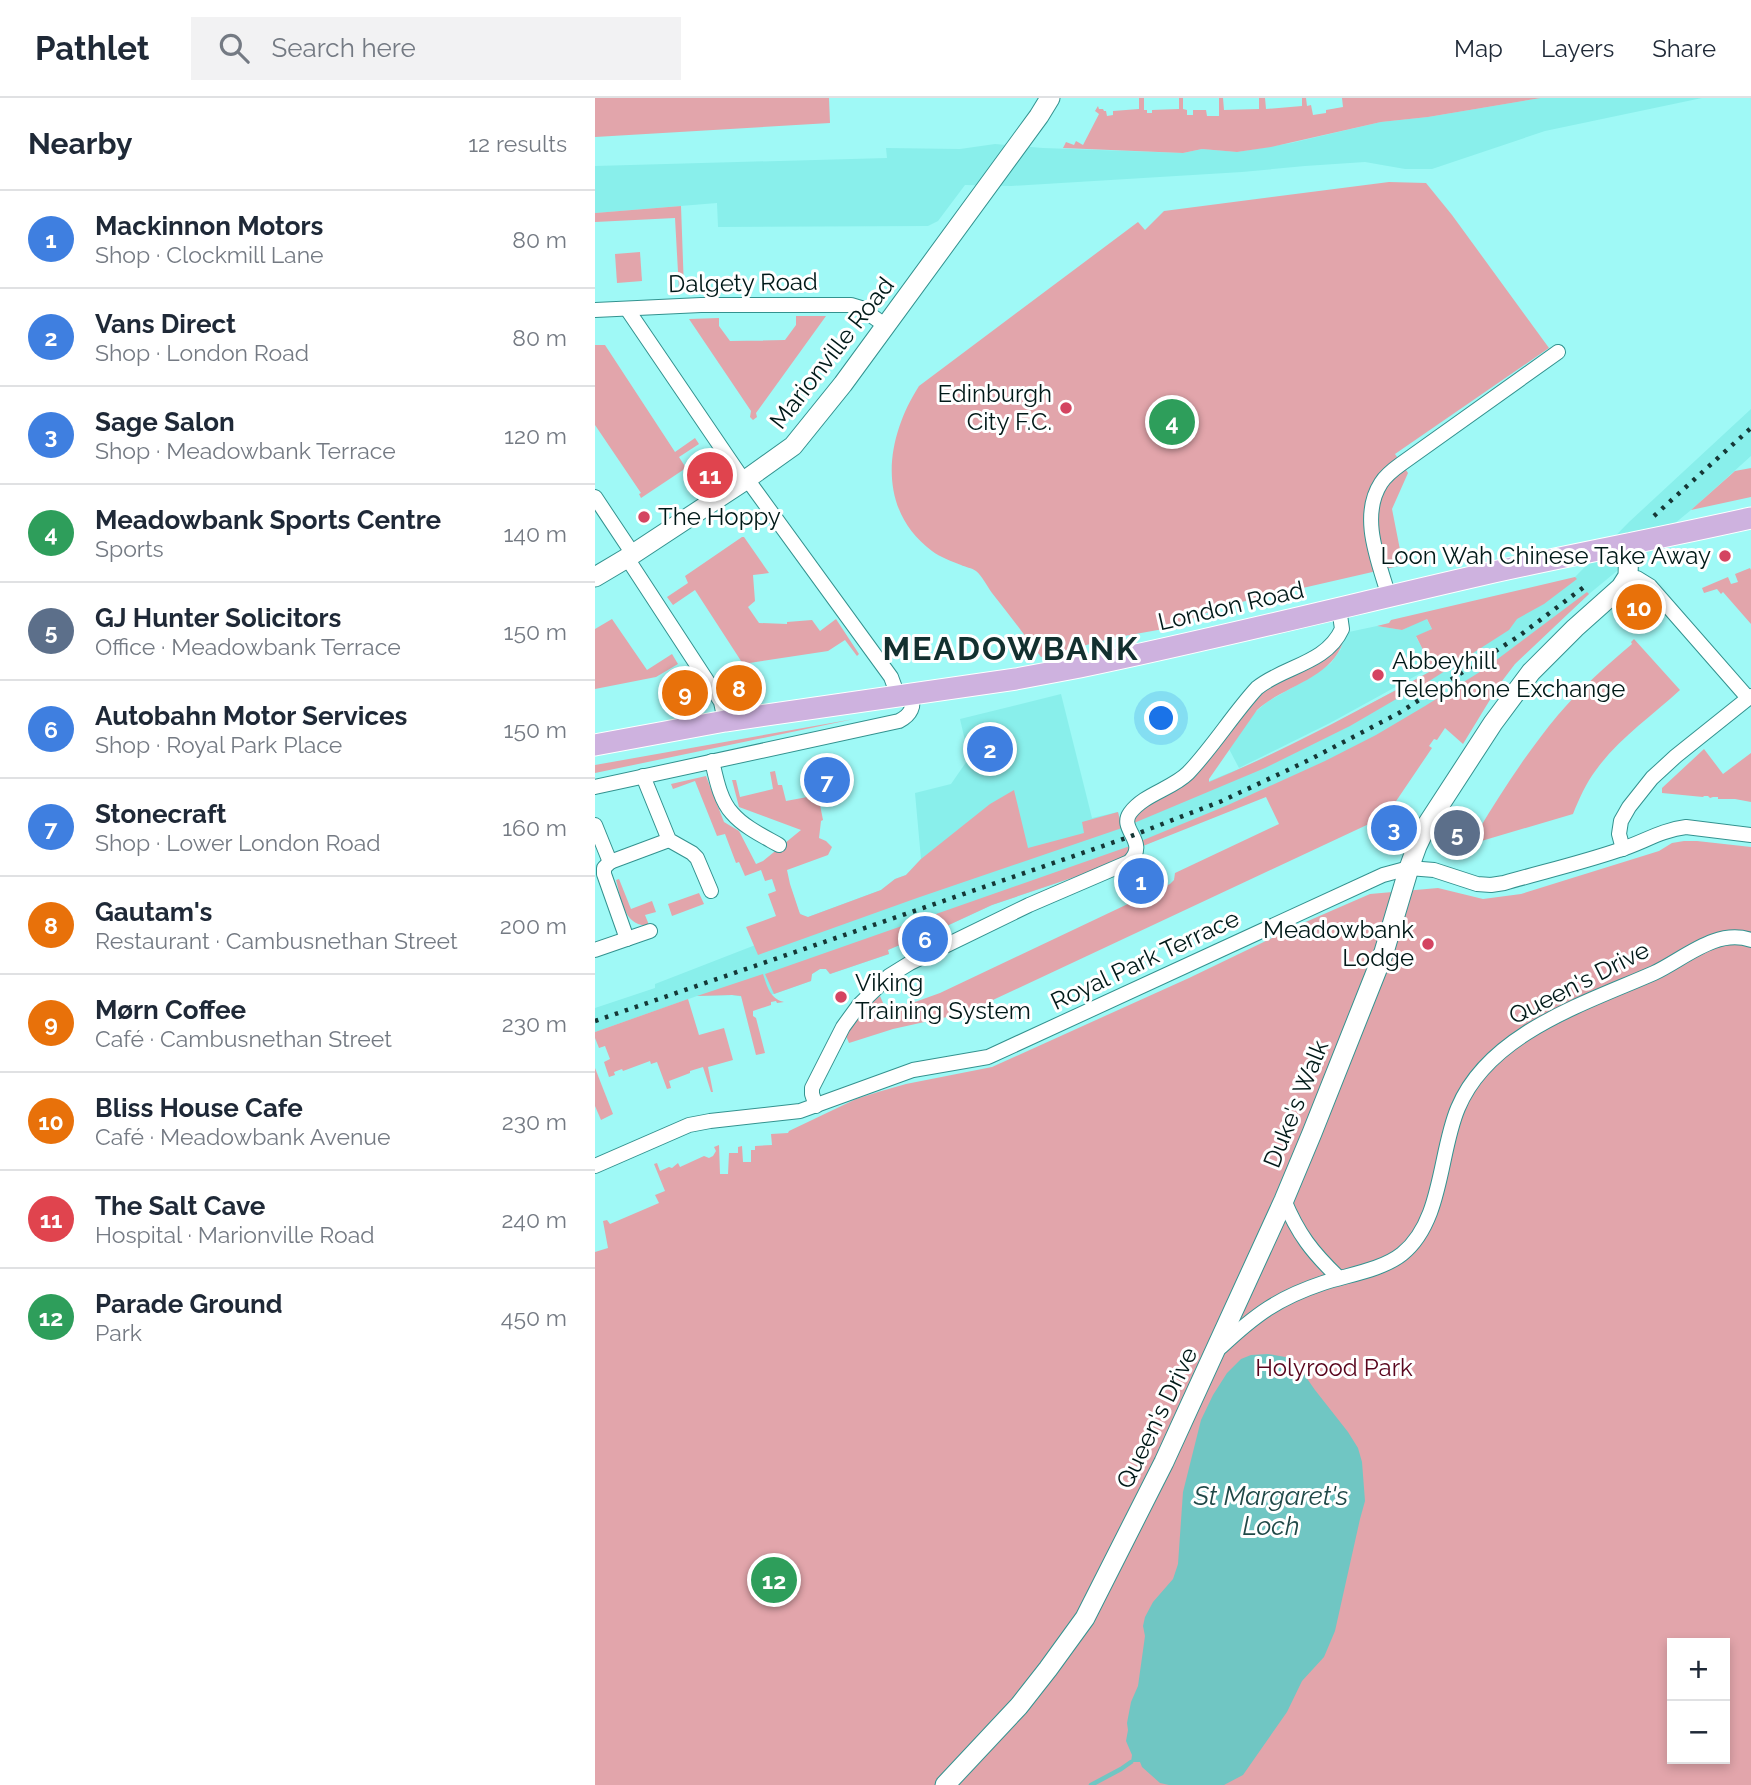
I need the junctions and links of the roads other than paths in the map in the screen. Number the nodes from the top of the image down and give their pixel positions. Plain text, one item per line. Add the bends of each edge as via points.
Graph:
1 (1050, 98) edge
2 (627, 309) junction
3 (595, 310) edge
4 (885, 326) junction
5 (1558, 352) dead end
6 (745, 480) junction
7 (595, 497) edge
8 (1751, 518) edge
9 (1629, 543) junction
10 (630, 556) junction
11 (1628, 576) junction
12 (595, 577) edge
13 (1389, 597) junction
14 (1339, 608) junction
15 (904, 695) junction
16 (1750, 697) edge
17 (725, 721) junction
18 (595, 745) edge
19 (712, 761) junction
20 (643, 776) junction
21 (595, 787) edge
22 (595, 825) edge
23 (1751, 835) edge
24 (669, 841) junction
25 (779, 845) dead end
26 (1623, 849) junction
27 (610, 862) junction
28 (1409, 869) junction
29 (711, 891) dead end
30 (650, 931) dead end
31 (627, 939) junction
32 (1751, 940) edge
33 (595, 950) edge
34 (816, 1106) junction
35 (595, 1166) edge
36 (1284, 1200) junction
37 (1339, 1278) junction
38 (1215, 1353) junction
39 (945, 1785) edge

1 - 4 street, Marionville Road
2 - 3 street, Dalgety Road
2 - 4 street, Dalgety Road via 851,305
2 - 6 street
4 - 6 street, Marionville Road via 800,438
5 - 13 street via 1382,481 1371,508 1372,530
6 - 10 street, Marionville Road
6 - 15 street
7 - 10 street
8 - 9 main road, London Road
9 - 11 street
9 - 13 main road, London Road
10 - 12 street, Marionville Road
10 - 17 street via 721,702
11 - 16 street via 1650,586
11 - 28 street, Duke's Walk via 1512,696 1428,822
13 - 14 main road, London Road
14 - 15 main road, London Road via 1093,665
14 - 34 street via 1342,628 1327,649 1257,688 1186,775 1130,814 1128,824 1137,848 1132,860 910,963 879,985 850,1016 831,1049 813,1088
15 - 17 main road, London Road
15 - 19 street via 913,702 911,712 899,721
16 - 26 street via 1675,756 1644,788 1621,821
17 - 18 main road, London Road
19 - 20 street
19 - 25 street via 731,812
20 - 21 street
20 - 24 street
22 - 27 street
23 - 26 street via 1686,827
24 - 27 street
24 - 29 street via 697,858
26 - 28 street via 1492,885 1434,870
27 - 31 street via 604,868 605,878
28 - 34 street, Royal Park Terrace via 1383,875 988,1057 913,1070
28 - 36 street, Duke's Walk via 1384,952
30 - 31 street
31 - 33 street
32 - 37 street, Queen's Drive via 1736,937 1706,944 1514,1041 1475,1079 1458,1106 1430,1211 1419,1234 1402,1255 1388,1263
34 - 35 street, Royal Park Terrace via 689,1125
36 - 37 street via 1301,1236
36 - 38 street, Duke's Walk
37 - 38 street, Queen's Drive via 1260,1312
38 - 39 street, Queen's Drive via 1085,1618 1019,1706

